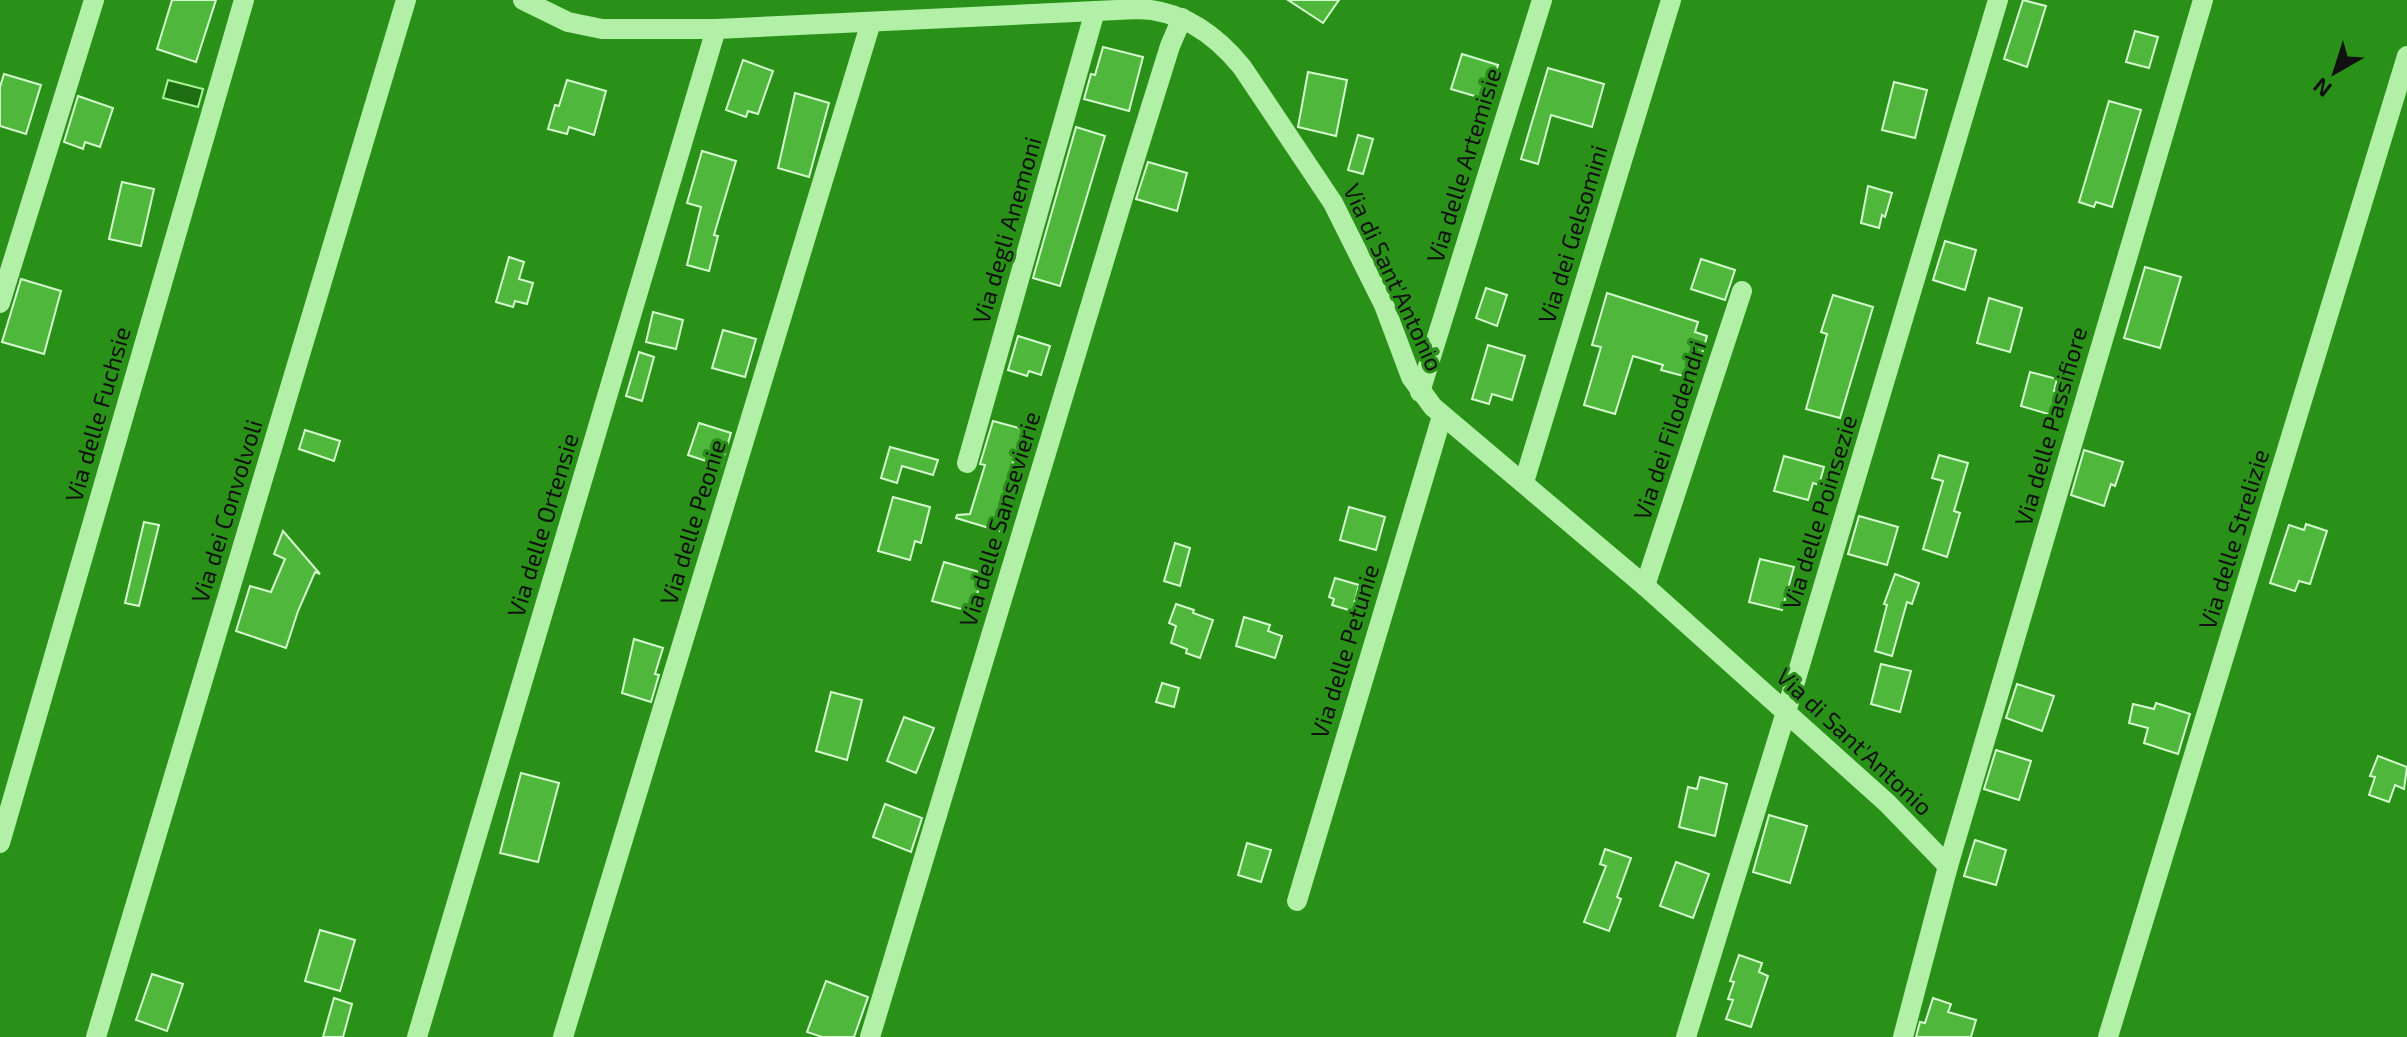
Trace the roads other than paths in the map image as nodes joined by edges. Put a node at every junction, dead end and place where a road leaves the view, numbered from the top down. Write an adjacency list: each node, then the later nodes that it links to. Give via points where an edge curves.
1 (94, 0): 15 (street)
2 (244, 0): 22 (street, Via delle Fuchsie)
3 (406, 0): 25 (street, Via dei Convolvoli)
4 (523, 0): 12 (street, Via di Sant'Antonio, via 592,29)
5 (1542, 0): 16 (street, Via delle Artemisie)
6 (1671, 0): 19 (street, Via dei Gelsomini)
7 (1998, 0): 21 (street, Via delle Poinsezie)
8 (2203, 0): 23 (street, Via delle Passifiore)
9 (1095, 11): 10 (street, Via di Sant'Antonio, via 1151,9); 11 (street, Via di Sant'Antonio); 18 (street, Via degli Anemoni)
10 (1182, 18): 16 (street, Via di Sant'Antonio, via 1236,59 1324,188 1375,284); 28 (street, Via delle Sansevierie)
11 (871, 22): 12 (street, Via di Sant'Antonio); 27 (street, Via delle Peonie)
12 (716, 29): 26 (street, Via delle Ortensie)
13 (2407, 56): 31 (street, Via delle Strelizie)
14 (1742, 291): 20 (street, Via dei Filodendri)
15 (0, 303)
16 (1420, 392): 17 (street, Via di Sant'Antonio)
17 (1442, 416): 19 (street, Via di Sant'Antonio); 24 (street, Via delle Petunie)
18 (967, 463)
19 (1524, 482): 20 (street, Via di Sant'Antonio)
20 (1645, 586): 21 (street, Via di Sant'Antonio)
21 (1786, 712): 23 (street, Via di Sant'Antonio); 29 (street, Via delle Poinsezie)
22 (0, 843)
23 (1948, 866): 30 (street)
24 (1297, 901)
25 (96, 1037)
26 (417, 1037)
27 (563, 1037)
28 (870, 1037)
29 (1686, 1037)
30 (1903, 1037)
31 (2108, 1037)

